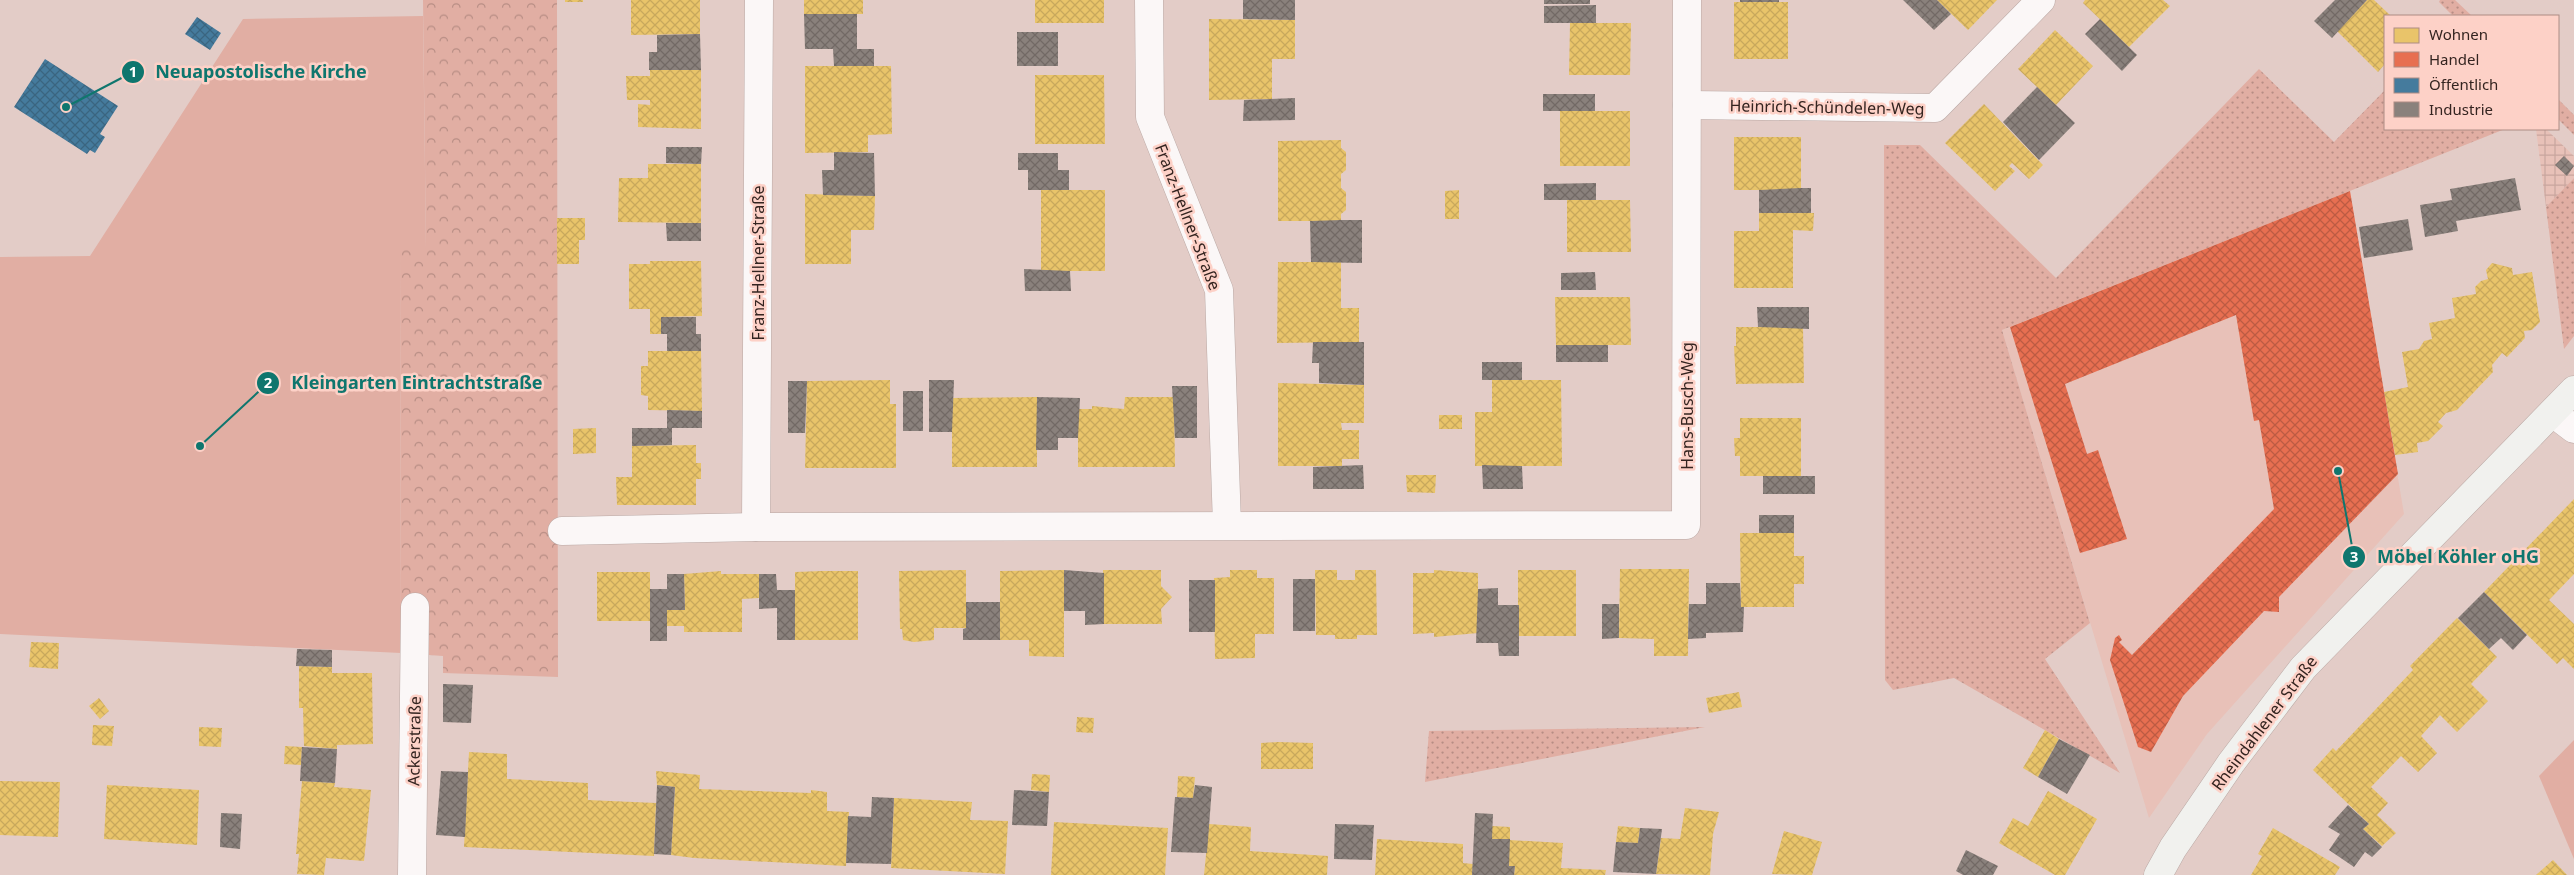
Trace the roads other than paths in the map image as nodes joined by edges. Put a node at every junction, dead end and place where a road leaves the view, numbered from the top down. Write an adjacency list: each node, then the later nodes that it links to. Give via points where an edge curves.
1 (759, 0): 10 (street, Franz-Hellner-Straße)
2 (1149, 0): 9 (street, Franz-Hellner-Straße, via 1150,117 1219,290)
3 (1687, 0): 5 (street, Hans-Busch-Weg)
4 (2041, 0): 5 (street, Heinrich-Schündelen-Weg, via 1935,108)
5 (1687, 105): 9 (street, Hans-Busch-Weg, via 1686,525)
6 (2574, 390): 7 (main road, Rheindahlener Straße)
7 (2553, 413): 8 (street); 14 (main road, Rheindahlener Straße, via 2303,668 2172,848)
8 (2574, 429)
9 (1227, 525): 10 (street)
10 (756, 527): 11 (street)
11 (562, 531)
12 (415, 607): 13 (street, Ackerstraße)
13 (412, 875)
14 (2158, 875)

